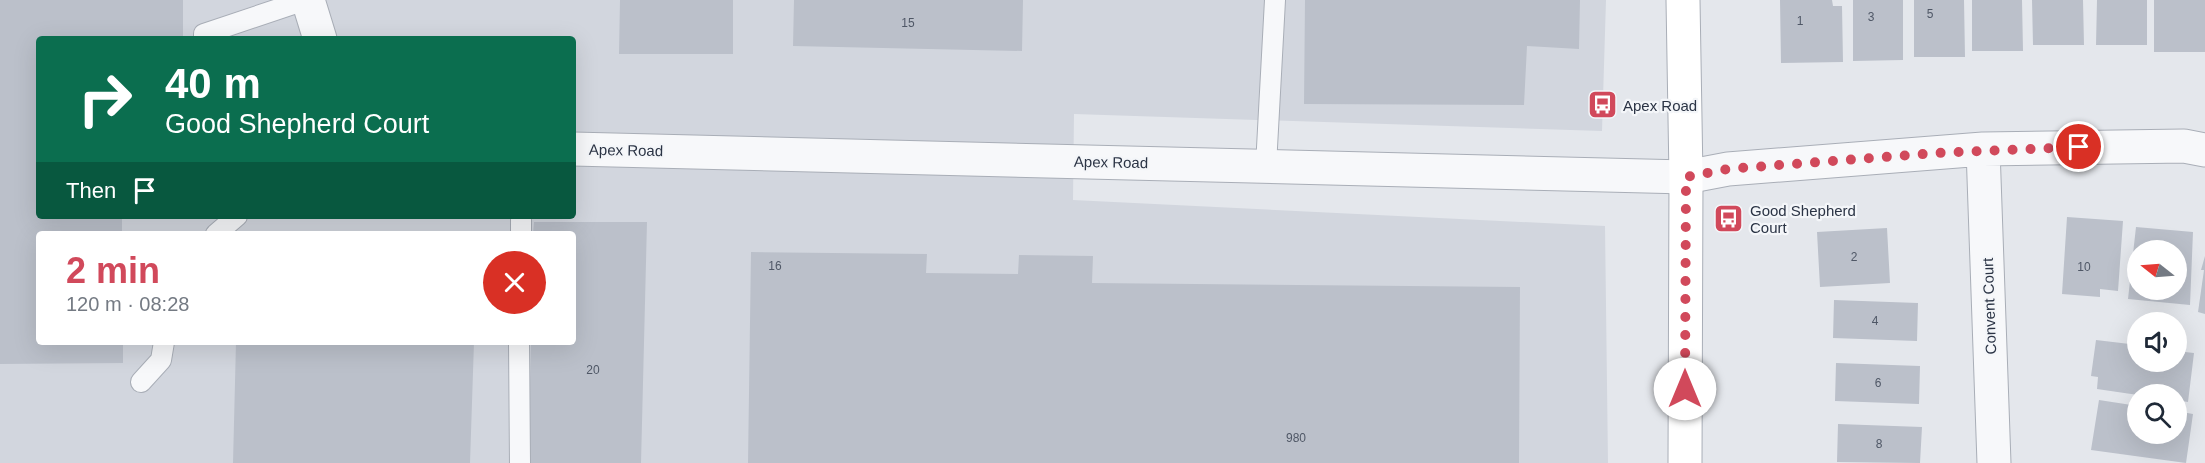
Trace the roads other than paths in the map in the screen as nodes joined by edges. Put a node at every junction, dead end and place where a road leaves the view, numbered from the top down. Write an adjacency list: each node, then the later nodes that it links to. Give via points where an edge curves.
1 (306, 0): 4 (lane); 5 (street)
2 (1275, 0): 9 (lane)
3 (1683, 0): 10 (main road)
4 (204, 36)
5 (319, 36)
6 (576, 149): 9 (street, Apex Road)
7 (1983, 149): 8 (street, via 2184,146); 10 (street, via 1728,169); 16 (street, Convent Court)
8 (2205, 150)
9 (1266, 166): 10 (street, Apex Road)
10 (1686, 177): 15 (main road)
11 (164, 345): 13 (lane, via 161,360)
12 (519, 345): 14 (lane)
13 (141, 382)
14 (520, 463)
15 (1685, 463)
16 (1994, 463)

